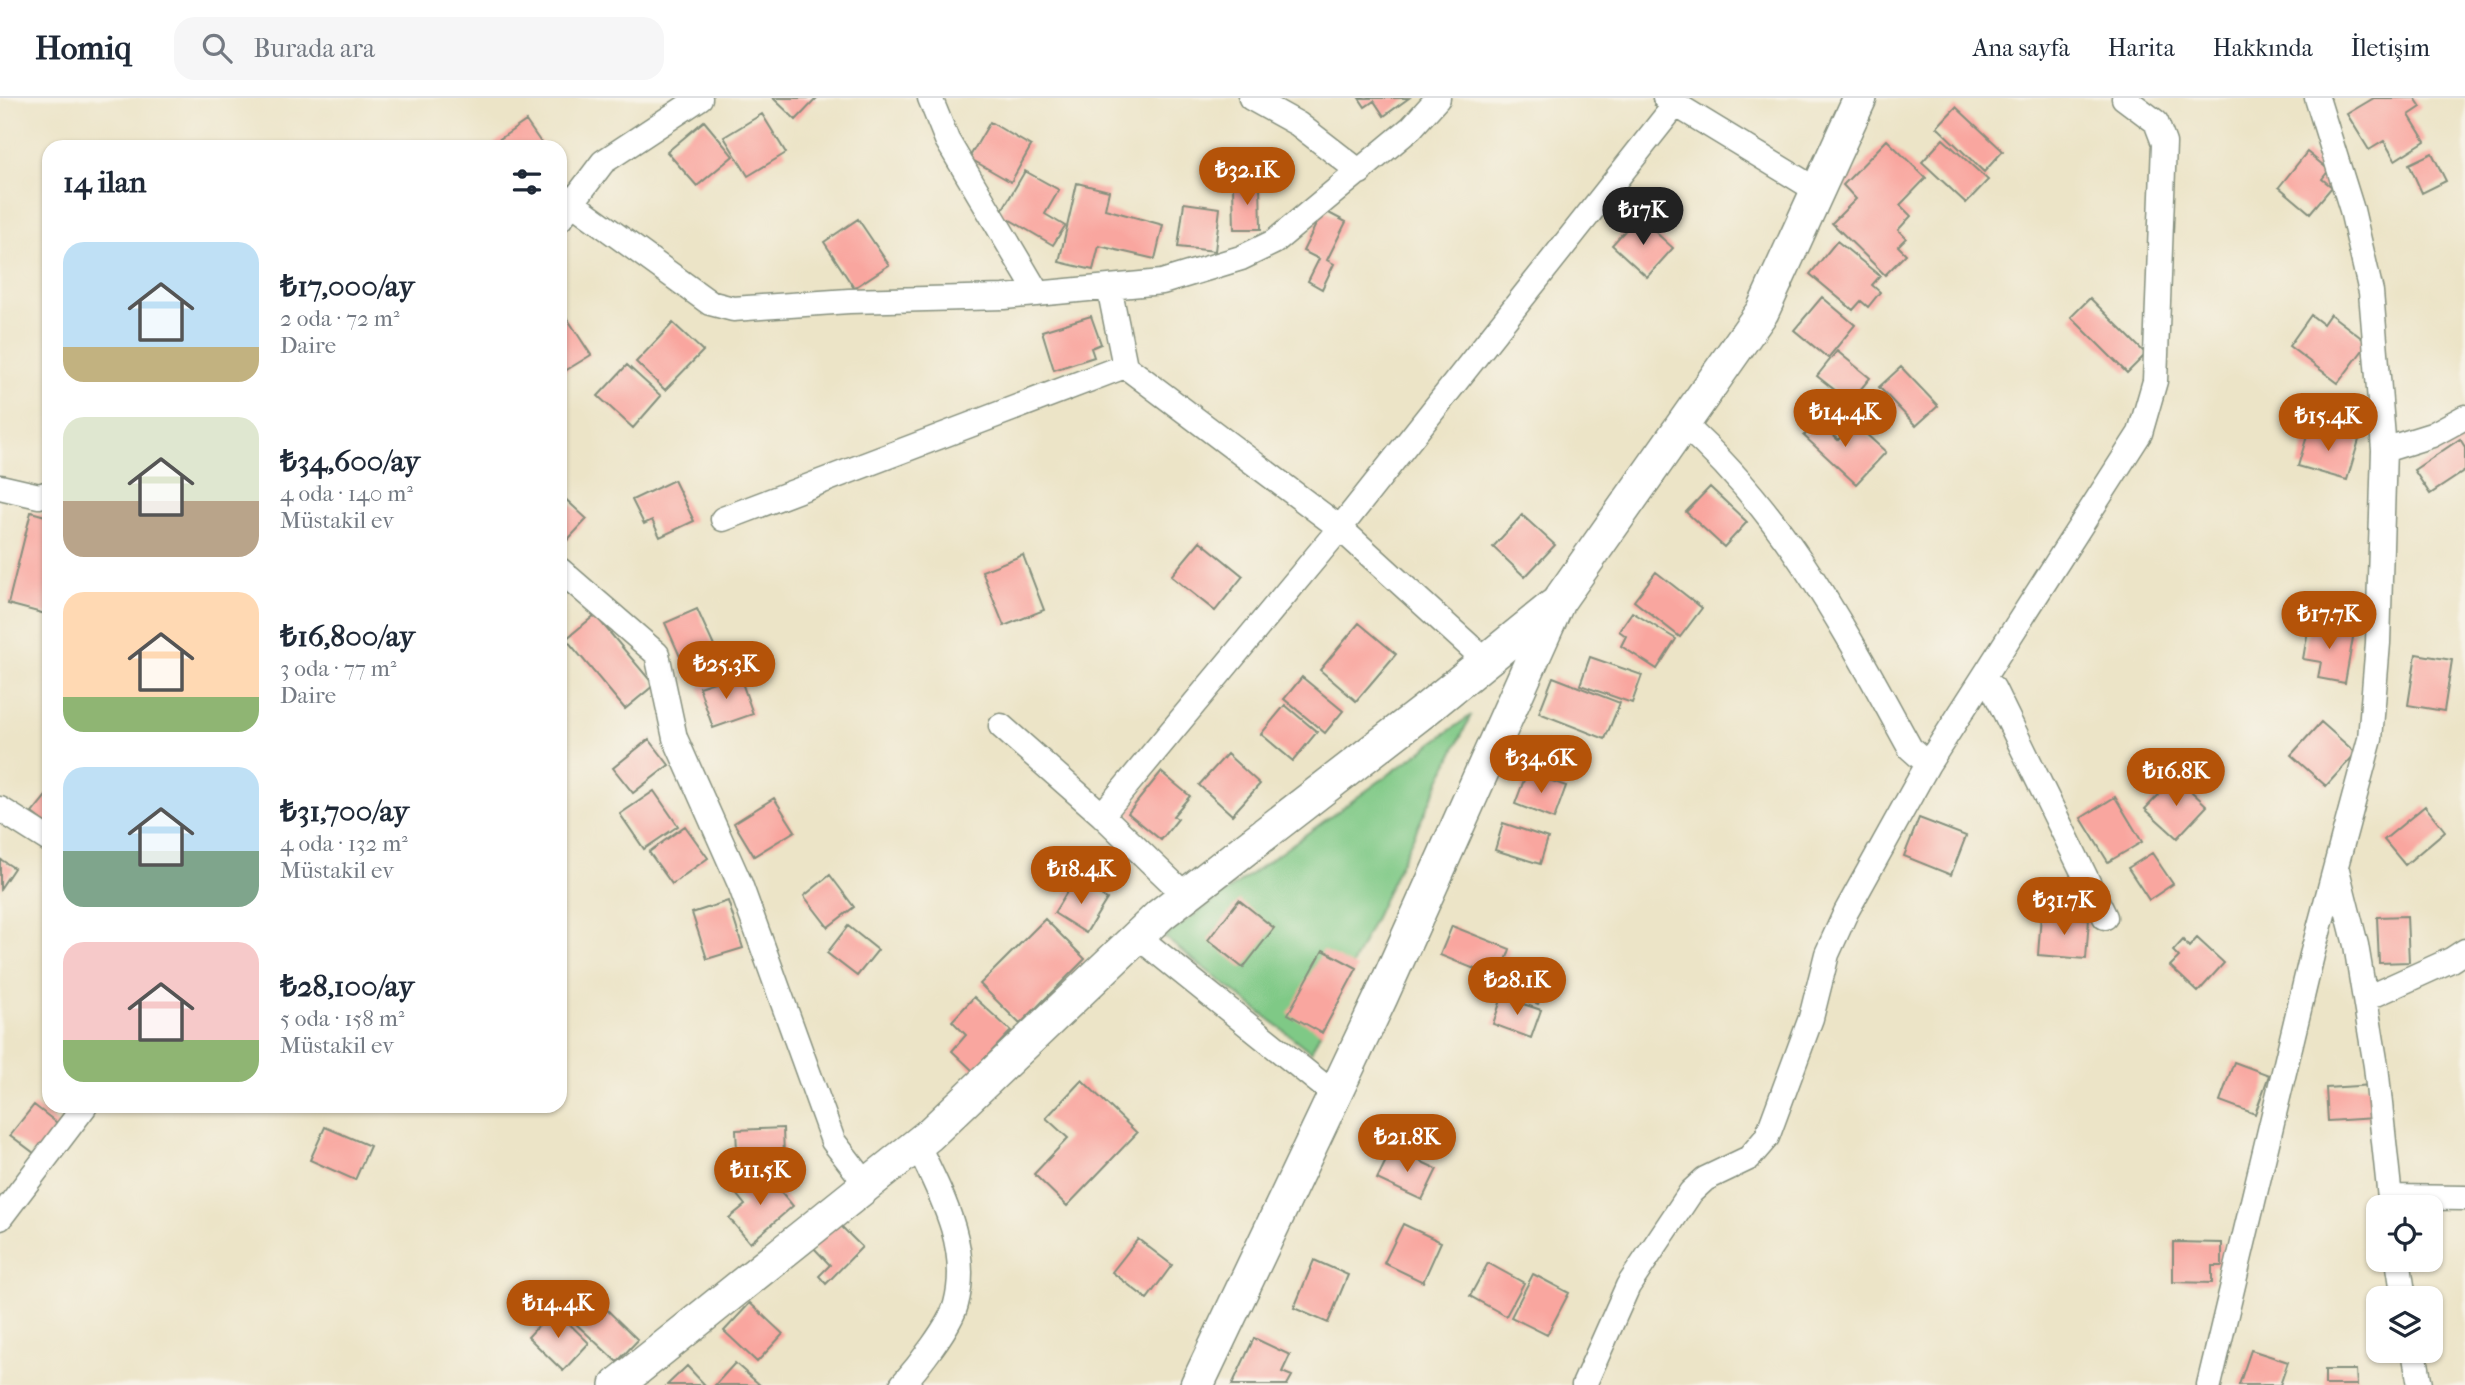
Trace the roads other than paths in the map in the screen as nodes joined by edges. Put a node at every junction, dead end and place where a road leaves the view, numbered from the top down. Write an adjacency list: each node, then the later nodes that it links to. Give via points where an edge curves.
1 (700, 98): 11 (street, via 603,162)
2 (930, 98): 14 (street, via 947,140)
3 (1251, 98): 9 (street, via 1298,124)
4 (1438, 98): 9 (street)
5 (1860, 98): 10 (street)
6 (2124, 98): 26 (street, via 2156,122 2164,143 2151,400 2133,447)
7 (2317, 98): 18 (street, via 2352,210 2371,292)
8 (1670, 102): 10 (street); 22 (street)
9 (1360, 172): 13 (street, via 1274,242 1241,258 1162,282)
10 (1818, 191): 17 (street, via 1762,312)
11 (567, 210)
12 (567, 212): 14 (street, via 710,303 733,309)
13 (1110, 287): 14 (street); 15 (street)
14 (1038, 293)
15 (1125, 366): 21 (street); 22 (street)
16 (2465, 417): 18 (street, via 2432,435)
17 (1683, 424): 24 (street); 28 (street, via 1741,481 1794,548 1910,748)
18 (2384, 450): 32 (street, via 2370,740)
19 (0, 487): 20 (street)
20 (42, 495)
21 (723, 519)
22 (1340, 528): 25 (street); 30 (street)
23 (567, 576): 41 (street, via 657,654 675,738 740,884 833,1141)
24 (1558, 602): 25 (street); 38 (street)
25 (1486, 662): 33 (street)
26 (1982, 680): 28 (street); 34 (street, via 1993,688)
27 (1001, 726): 30 (street)
28 (1928, 764): 50 (street, via 1836,932 1768,1136 1749,1158 1714,1174 1691,1192 1628,1286)
29 (0, 809): 31 (street)
30 (1102, 815): 33 (street)
31 (42, 836)
32 (2336, 867): 37 (street); 51 (street)
33 (1185, 895): 35 (street)
34 (2105, 917)
35 (1137, 936): 38 (street); 40 (street)
36 (2465, 951): 37 (street)
37 (2365, 999): 42 (street)
38 (1335, 1095): 49 (street)
39 (80, 1113): 45 (street)
40 (917, 1144): 41 (street); 48 (street, via 956,1233 962,1269 956,1307 922,1363)
41 (867, 1185): 47 (street)
42 (2390, 1195)
43 (2465, 1198): 44 (street)
44 (2443, 1199)
45 (0, 1218)
46 (2416, 1363): 52 (street)
47 (617, 1385)
48 (902, 1385)
49 (1197, 1385)
50 (1584, 1385)
51 (2209, 1385)
52 (2420, 1385)

